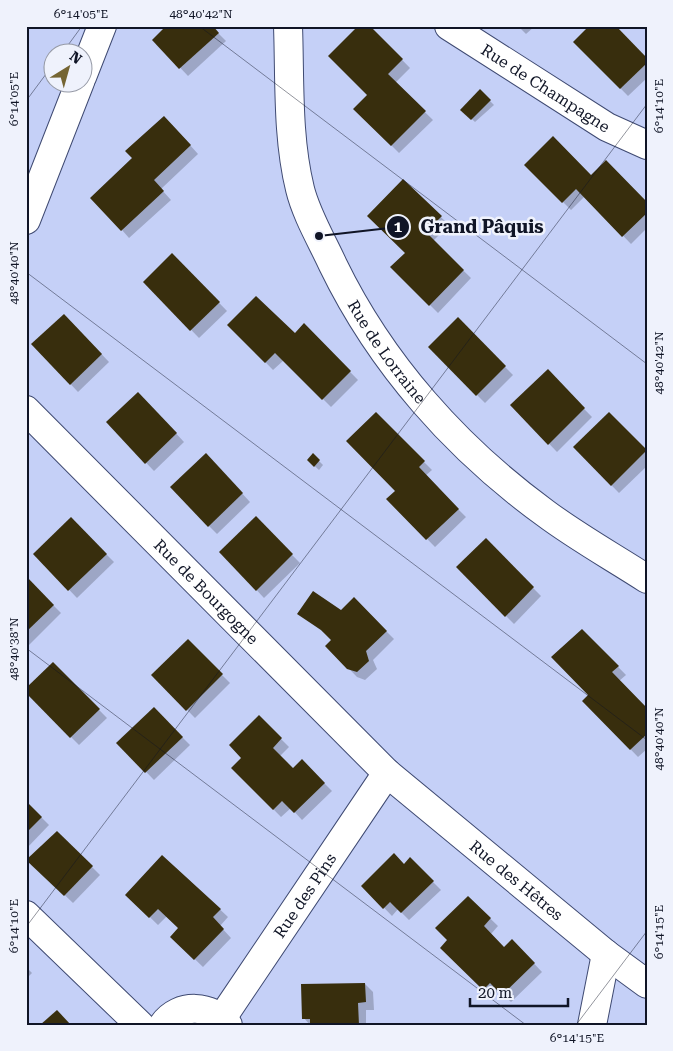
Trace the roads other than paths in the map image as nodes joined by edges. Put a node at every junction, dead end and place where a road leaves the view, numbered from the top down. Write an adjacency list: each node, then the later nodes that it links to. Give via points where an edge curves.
1 (102, 26): 4 (street)
2 (288, 26): 9 (street, Rue de Lorraine, via 292,134 300,190 350,300 380,348 432,412 485,465 545,513)
3 (449, 26): 6 (street, Rue de Champagne, via 607,127)
4 (92, 52)
5 (76, 92): 7 (street)
6 (647, 145)
7 (26, 220)
8 (26, 410): 10 (street, Rue de Bourgogne)
9 (647, 579)
10 (387, 773): 12 (street, Rue des Hêtres); 14 (street, Rue des Pins)
11 (26, 916): 15 (street)
12 (606, 954): 13 (street, Rue des Hêtres); 17 (street)
13 (647, 984)
14 (225, 1021): 16 (street, via 208,1010 190,1008 176,1013)
15 (140, 1025)
16 (163, 1025)
17 (592, 1025)

